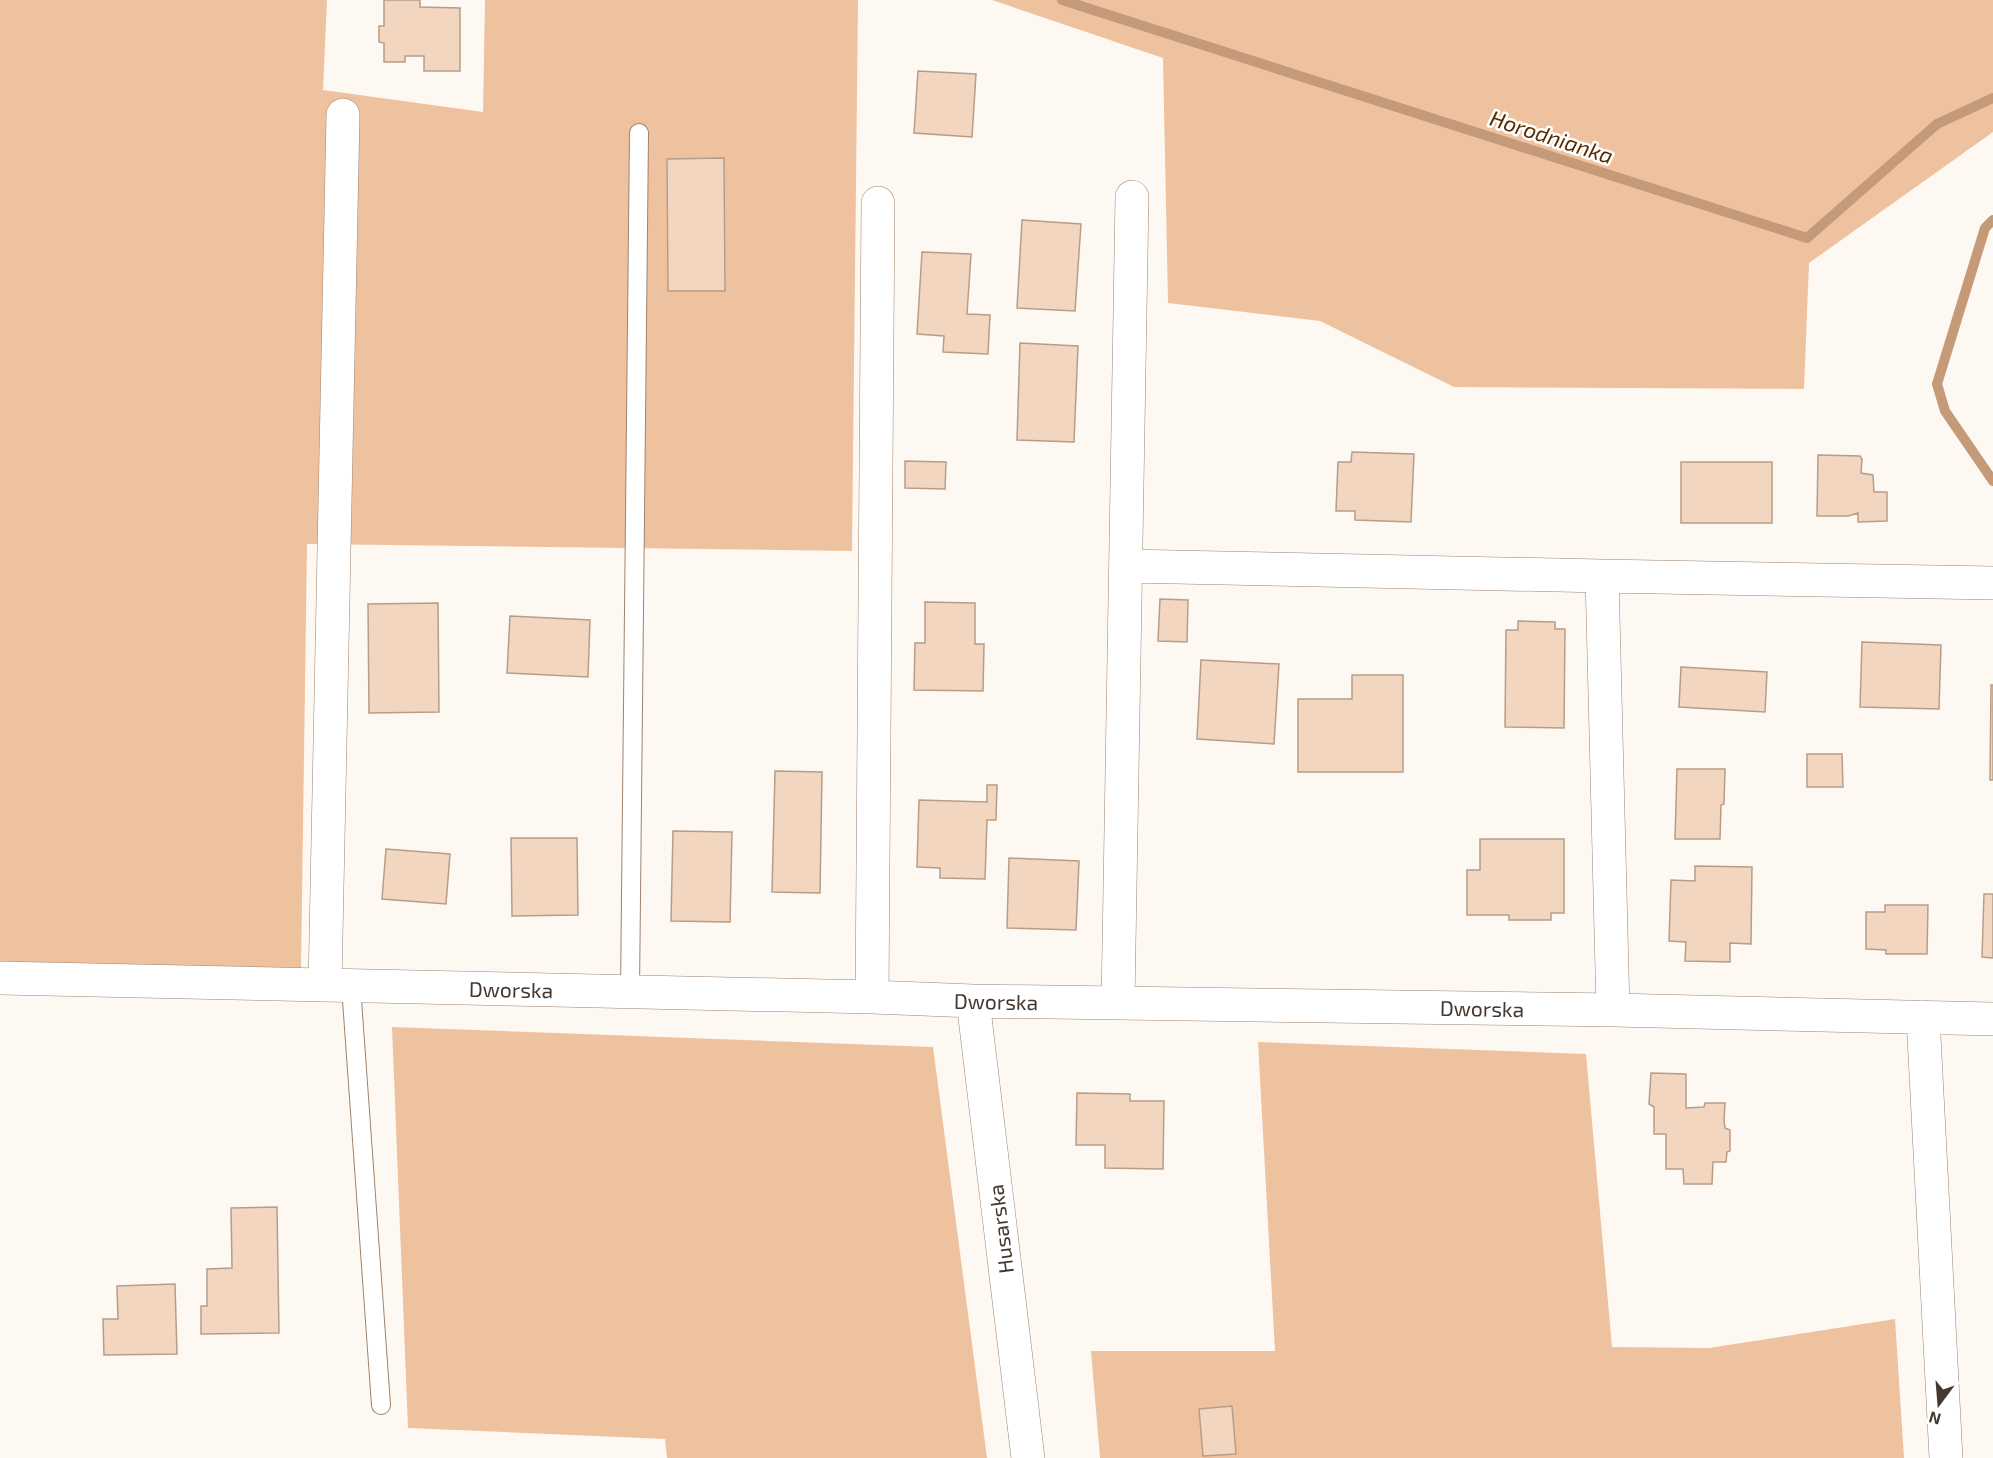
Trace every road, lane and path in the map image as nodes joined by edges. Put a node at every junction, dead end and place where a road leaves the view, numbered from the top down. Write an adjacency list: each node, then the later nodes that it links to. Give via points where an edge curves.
1 (343, 115): 9 (street)
2 (639, 133): 10 (lane)
3 (1132, 197): 5 (street)
4 (878, 203): 11 (street)
5 (1126, 566): 6 (street); 13 (street)
6 (1602, 576): 7 (street); 14 (street)
7 (1993, 583)
8 (0, 978): 9 (street, Dworska)
9 (338, 985): 10 (street, Dworska); 17 (lane)
10 (630, 992): 11 (street, Dworska)
11 (873, 997): 12 (street, Dworska)
12 (973, 1001): 13 (street, Dworska); 18 (street, Husarska)
13 (1119, 1003): 14 (street, Dworska)
14 (1613, 1010): 15 (street, Dworska)
15 (1923, 1017): 16 (street, Dworska); 19 (street)
16 (1993, 1019)
17 (381, 1405)
18 (1028, 1458)
19 (1946, 1458)

